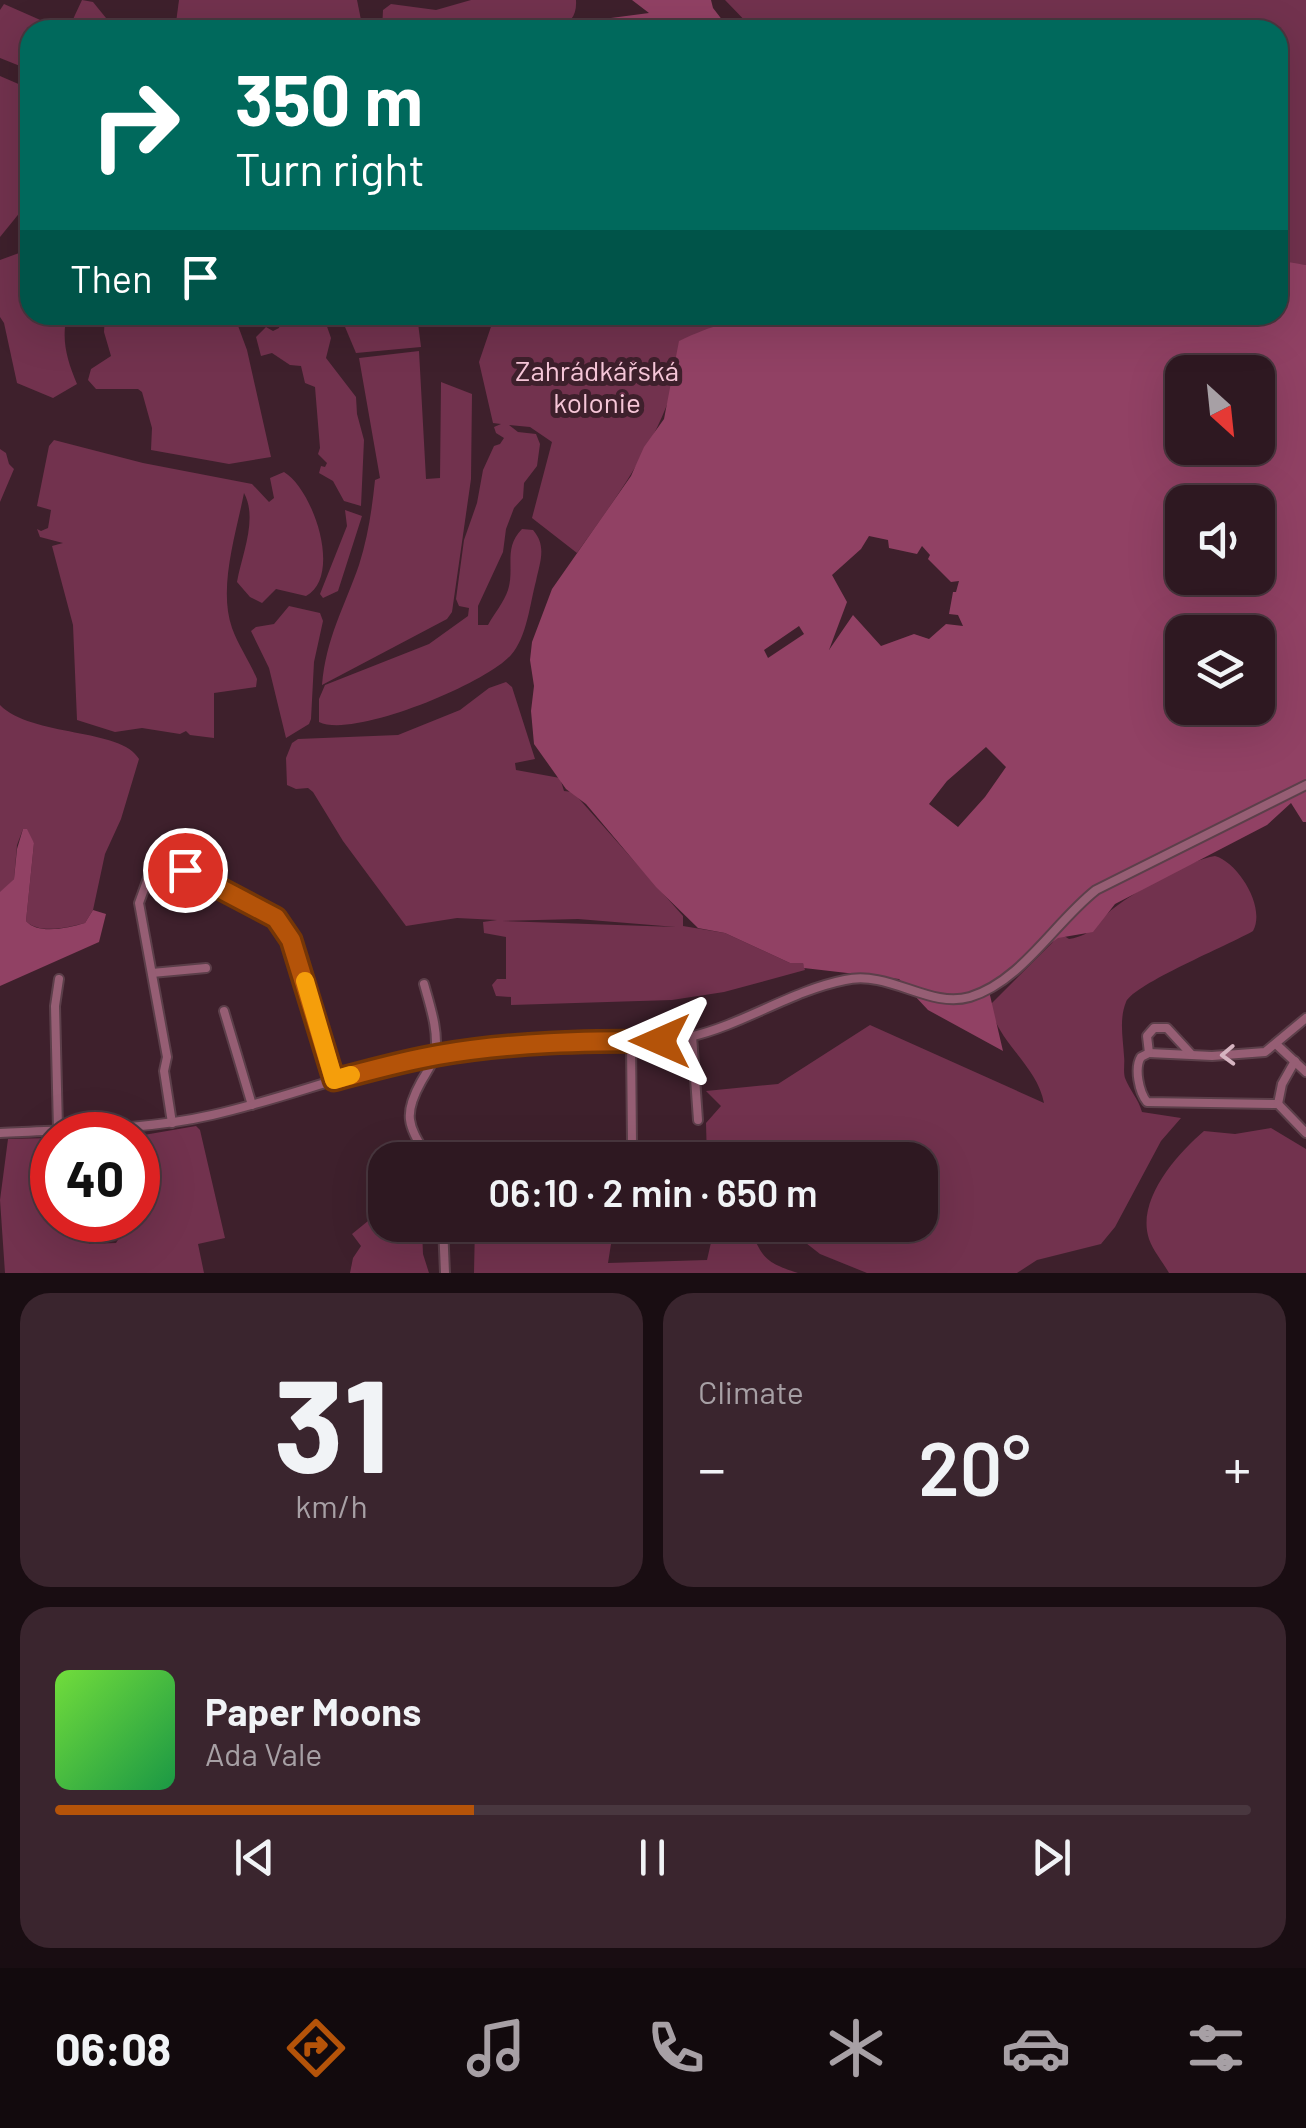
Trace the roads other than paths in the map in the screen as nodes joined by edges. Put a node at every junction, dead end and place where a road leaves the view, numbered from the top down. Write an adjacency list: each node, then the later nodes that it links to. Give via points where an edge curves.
1 (1306, 785): 8 (street, via 1096,890 1000,985 953,1000 872,976 856,978)
2 (206, 968): 3 (street)
3 (152, 973): 16 (street, via 139,903 152,870 185,870 276,918 291,940); 21 (street)
4 (59, 979): 19 (street)
5 (424, 984): 13 (street)
6 (224, 1011): 18 (street)
7 (1306, 1018): 10 (street)
8 (692, 1036): 9 (street); 20 (street)
9 (631, 1041): 13 (street); 27 (street)
10 (1278, 1045): 12 (street, one-way to 12, via 1264,1052); 14 (street)
11 (1149, 1053): 12 (street); 12 (street, via 1147,1036 1167,1028); 17 (street, via 1138,1060 1147,1102)
12 (1191, 1054)
13 (434, 1055): 16 (street); 26 (street, via 409,1109)
14 (1295, 1061): 15 (street); 17 (street)
15 (1306, 1072)
16 (334, 1080): 18 (street)
17 (1278, 1104): 24 (street)
18 (252, 1105): 21 (street)
19 (58, 1112)
20 (698, 1120)
21 (172, 1123): 22 (street)
22 (160, 1124)
23 (30, 1131): 25 (street)
24 (1306, 1132)
25 (0, 1133)
26 (419, 1142)
27 (632, 1142)
28 (444, 1242): 29 (street)
29 (445, 1273)

